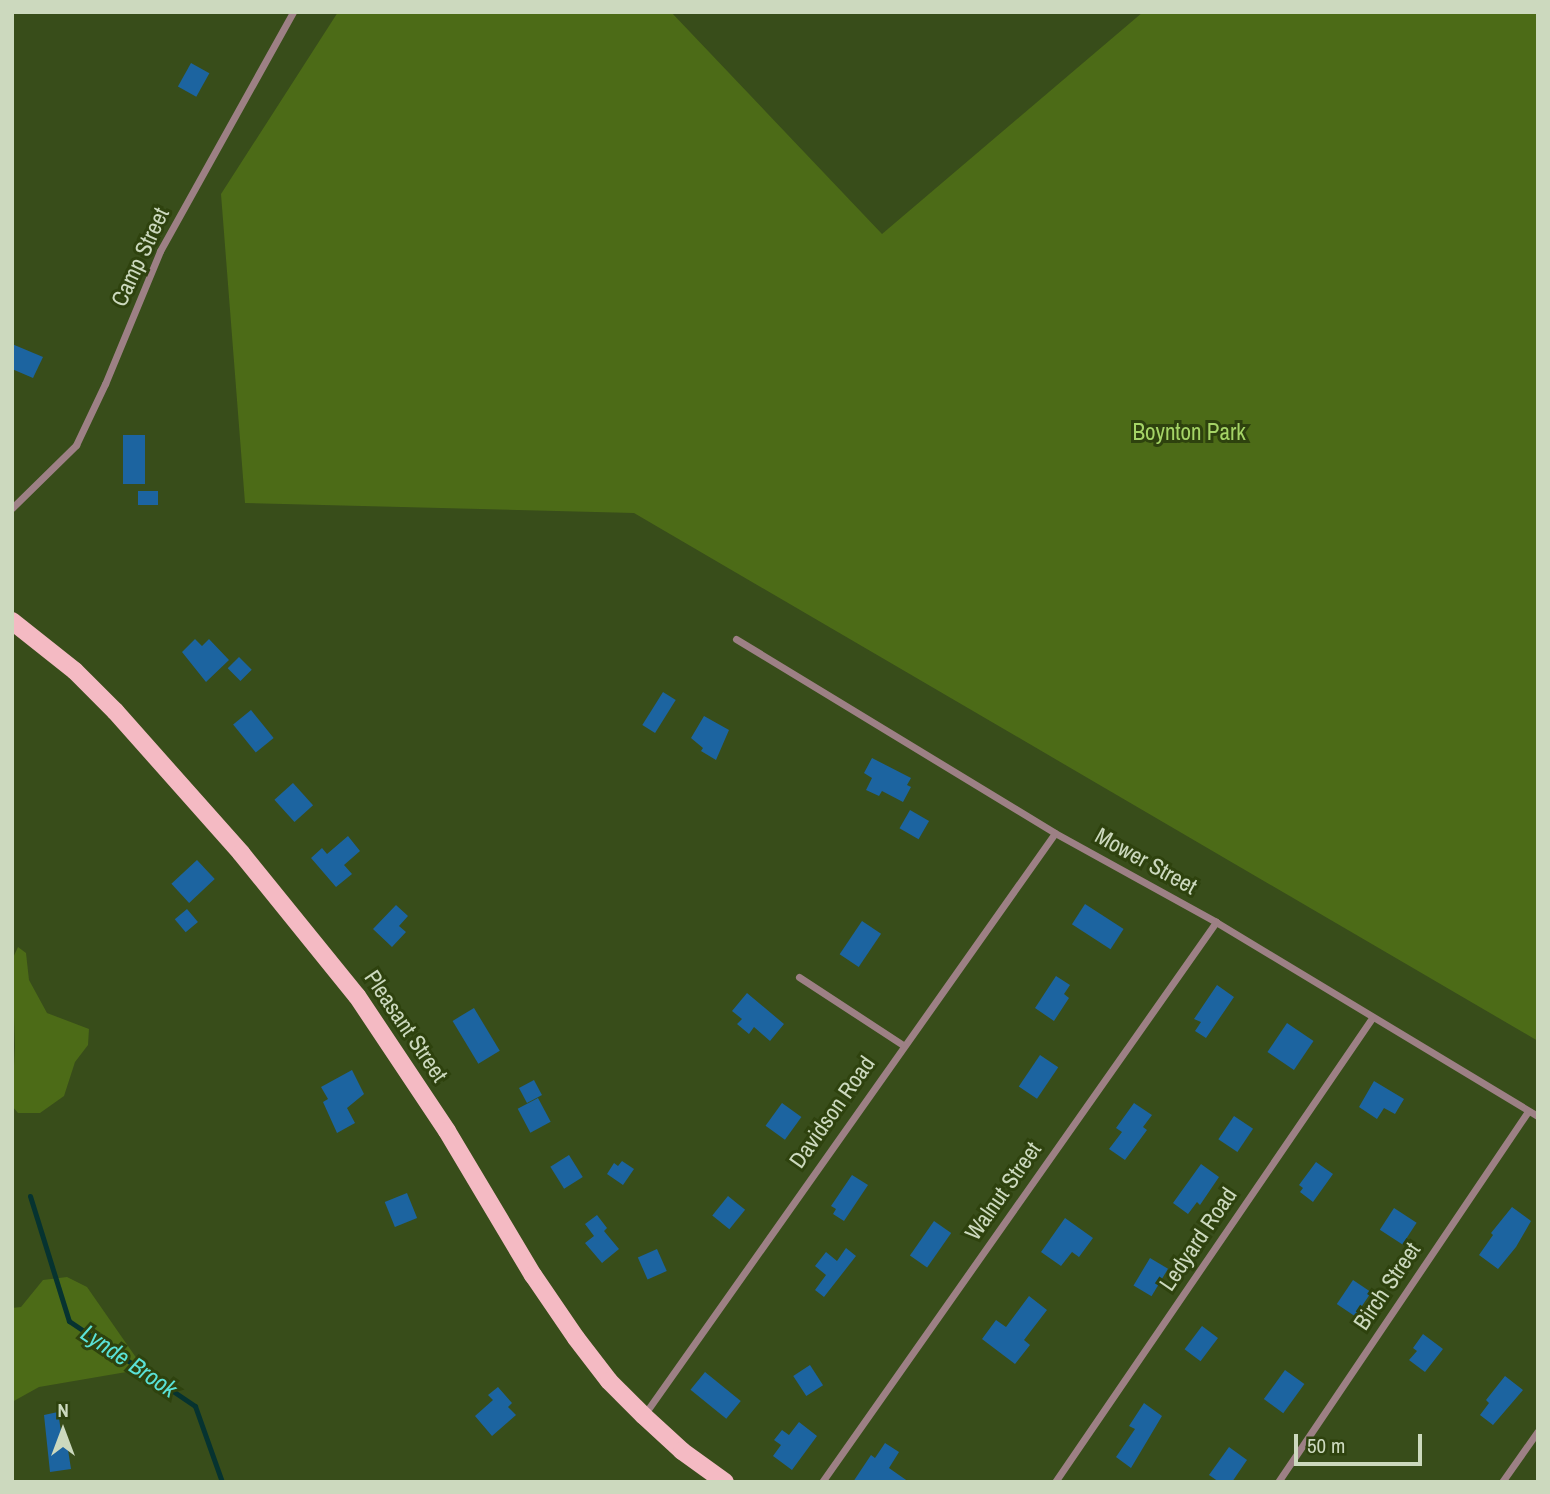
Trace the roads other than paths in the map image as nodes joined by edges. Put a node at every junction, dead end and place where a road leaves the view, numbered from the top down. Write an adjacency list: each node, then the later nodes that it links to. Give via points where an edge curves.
1 (293, 12): 2 (street, Camp Street, via 160,251 76,444)
2 (12, 508)
3 (12, 621): 12 (main road, Pleasant Street, via 75,671 123,720 324,954 399,1056 576,1338)
4 (736, 639): 5 (street, Mower Street)
5 (1055, 833): 6 (street, Mower Street); 9 (street, Davidson Road)
6 (1216, 922): 8 (street, Mower Street); 15 (street, Walnut Street)
7 (799, 977): 9 (street)
8 (1372, 1018): 10 (street, Mower Street); 16 (street, Ledyard Road)
9 (903, 1045): 12 (street, Davidson Road)
10 (1528, 1111): 11 (street, Mower Street); 17 (street, Birch Street)
11 (1538, 1116)
12 (644, 1416): 14 (main road, Pleasant Street)
13 (1538, 1431): 18 (street)
14 (725, 1482)
15 (821, 1482)
16 (1055, 1482)
17 (1278, 1482)
18 (1502, 1482)

